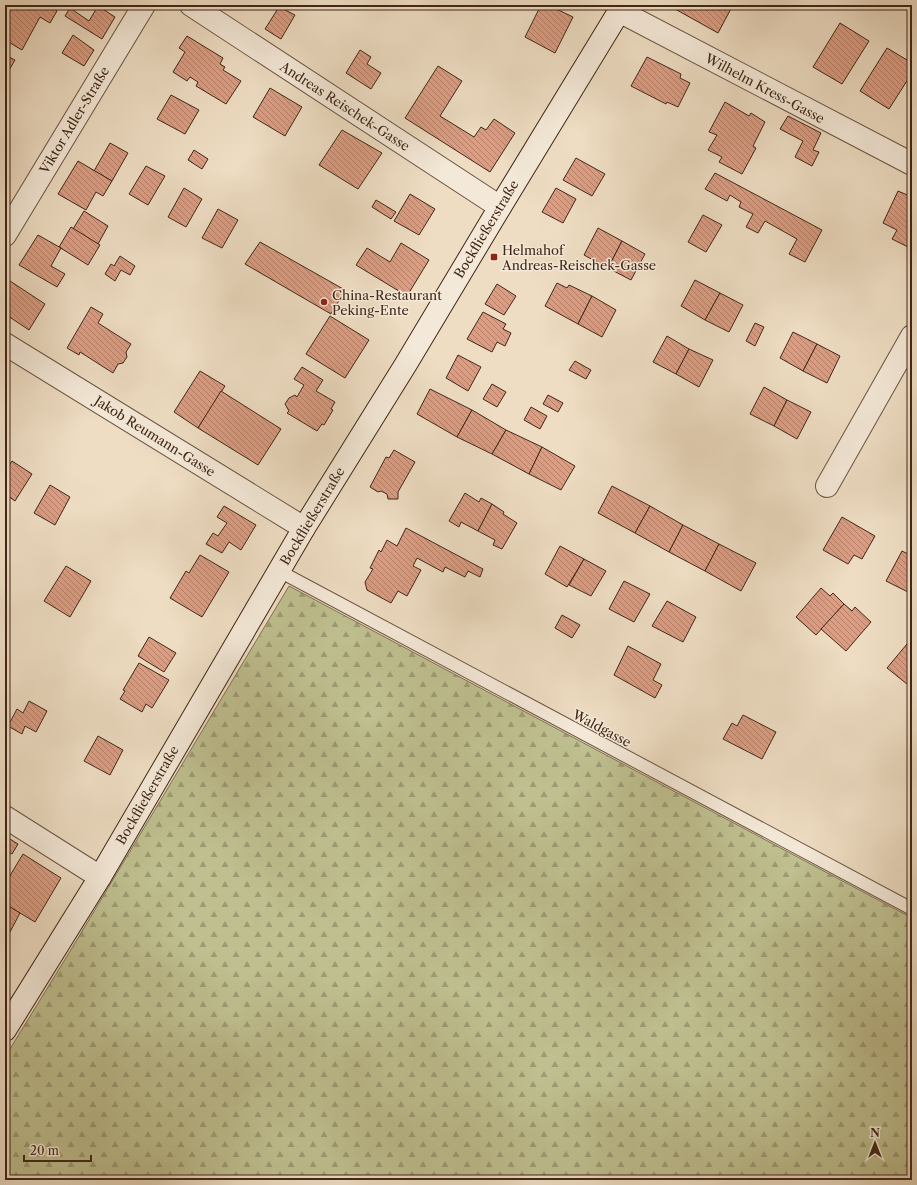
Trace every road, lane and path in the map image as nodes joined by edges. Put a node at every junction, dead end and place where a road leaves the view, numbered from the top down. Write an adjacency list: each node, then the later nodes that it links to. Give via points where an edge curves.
1 (144, 5): 6 (street, Viktor Adler-Straße)
2 (191, 5): 5 (street, Andreas Reischek-Gasse)
3 (621, 8): 4 (street, Wilhelm Kress-Gasse); 5 (street, Bockfließerstraße)
4 (912, 164)
5 (500, 206): 10 (street, Bockfließerstraße, via 402,371)
6 (5, 235)
7 (912, 336): 9 (street)
8 (5, 344): 10 (street, Jakob Reumann-Gasse)
9 (826, 486)
10 (304, 528): 11 (street, Bockfließerstraße)
11 (279, 571): 13 (street, Bockfließerstraße); 14 (lane, Waldgasse)
12 (5, 818): 13 (street)
13 (100, 877): 15 (street, Bockfließerstraße)
14 (912, 908)
15 (5, 1030)

